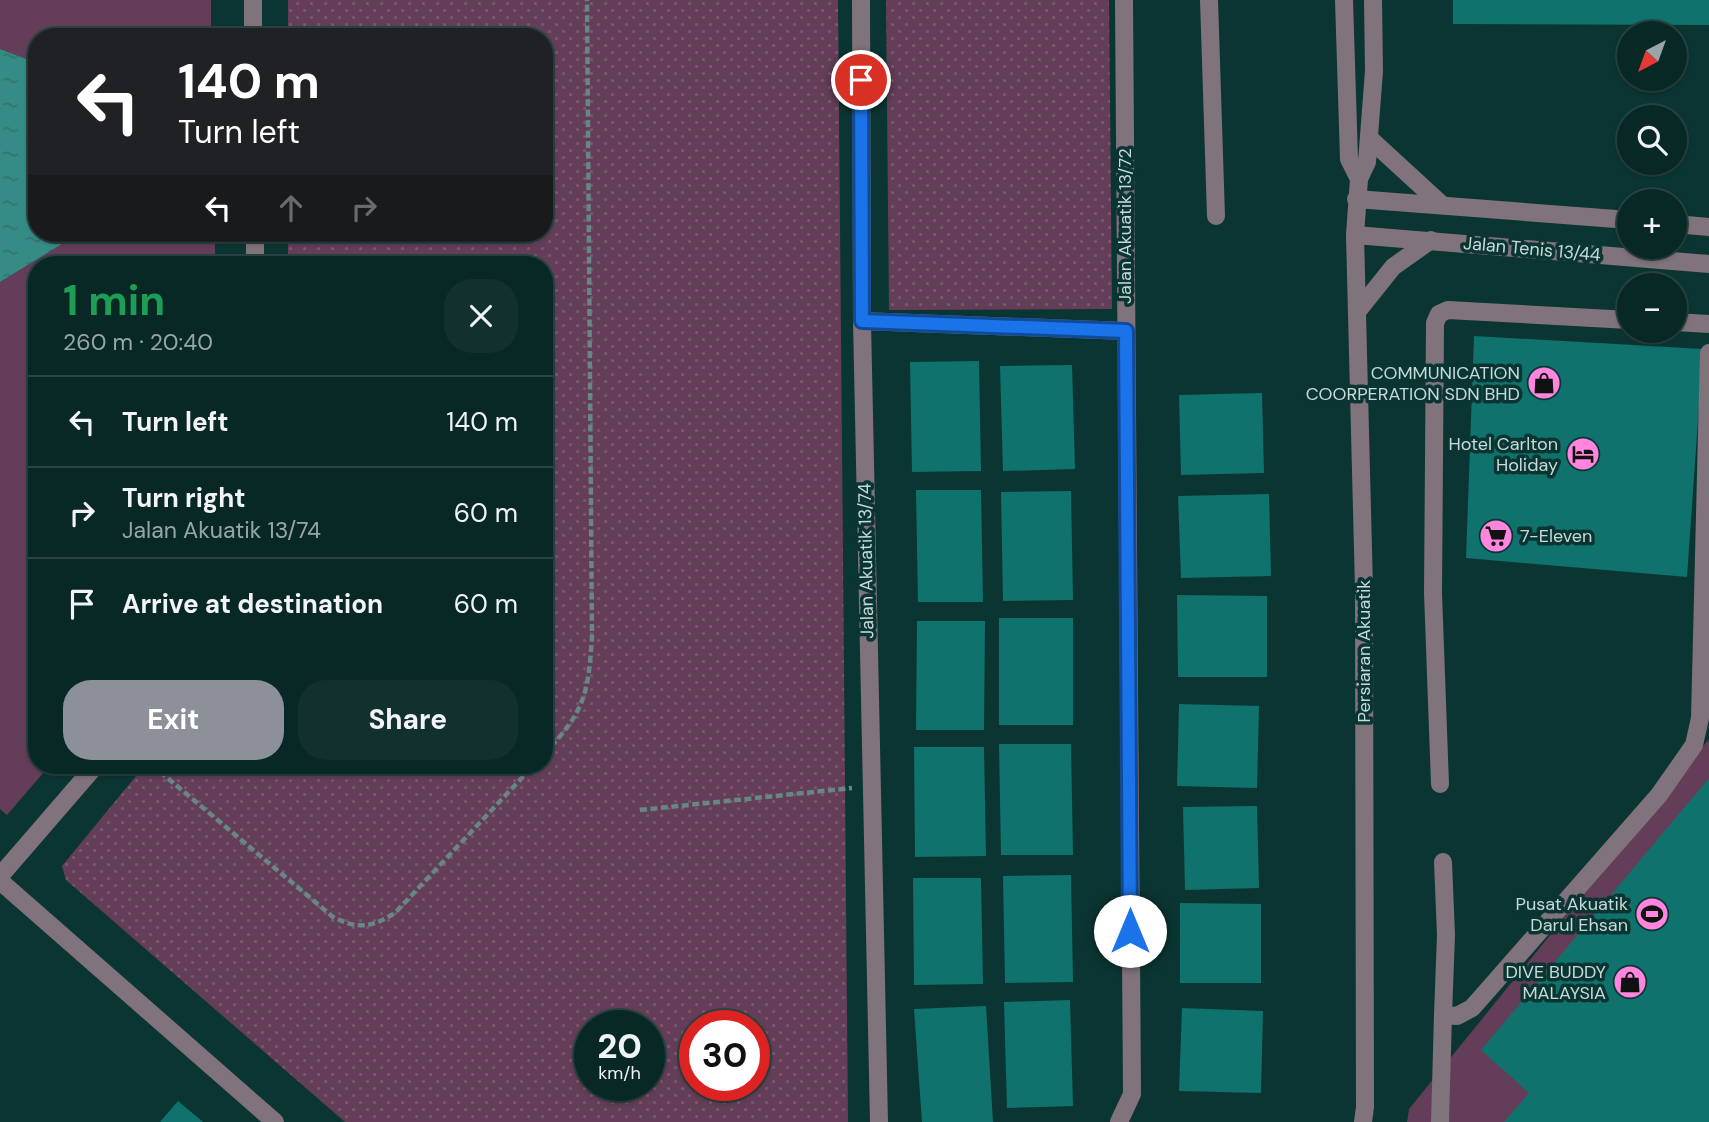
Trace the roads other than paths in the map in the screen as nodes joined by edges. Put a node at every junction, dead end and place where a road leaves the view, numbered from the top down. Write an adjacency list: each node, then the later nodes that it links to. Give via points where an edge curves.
1 (253, 0): 7 (street)
2 (861, 0): 21 (street, Jalan Akuatik 13/74)
3 (1124, 0): 24 (street, Jalan Akuatik 13/72)
4 (1209, 0): 12 (street)
5 (1344, 0): 9 (street, Persiaran Akuatik, via 1349,159)
6 (1373, 0): 8 (street, Persiaran Akuatik)
7 (253, 28)
8 (1369, 138): 9 (street, Persiaran Akuatik, via 1367,162); 11 (street)
9 (1359, 179): 10 (street, Persiaran Akuatik)
10 (1356, 199): 11 (street, Jalan Tenis 13/44); 16 (street, Persiaran Akuatik)
11 (1442, 205): 13 (street, Jalan Tenis 13/44)
12 (1216, 216)
13 (1617, 219)
14 (1687, 225): 15 (street)
15 (1709, 227)
16 (1355, 235): 17 (street, Jalan Tenis 13/44); 19 (street, Persiaran Akuatik)
17 (1432, 240): 18 (street, Jalan Tenis 13/44); 19 (street, via 1393,267)
18 (1709, 264)
19 (1357, 312): 36 (street, Persiaran Akuatik, via 1364,603)
20 (1617, 319): 28 (street, via 1448,310 1439,314 1435,323 1433,593)
21 (862, 321): 24 (street); 34 (street, Jalan Akuatik 13/74)
22 (1687, 323): 23 (street)
23 (1709, 324)
24 (1126, 331): 35 (street, Jalan Akuatik 13/72, via 1132,1094)
25 (1709, 353): 26 (street)
26 (1705, 718): 32 (street, via 1694,745 1659,796 1472,1008 1457,1016)
27 (88, 774): 30 (street)
28 (1440, 784)
29 (1443, 862): 32 (street)
30 (0, 876)
31 (0, 881): 33 (street)
32 (1443, 1015): 37 (street)
33 (275, 1122)
34 (879, 1122)
35 (1119, 1122)
36 (1363, 1122)
37 (1440, 1122)

